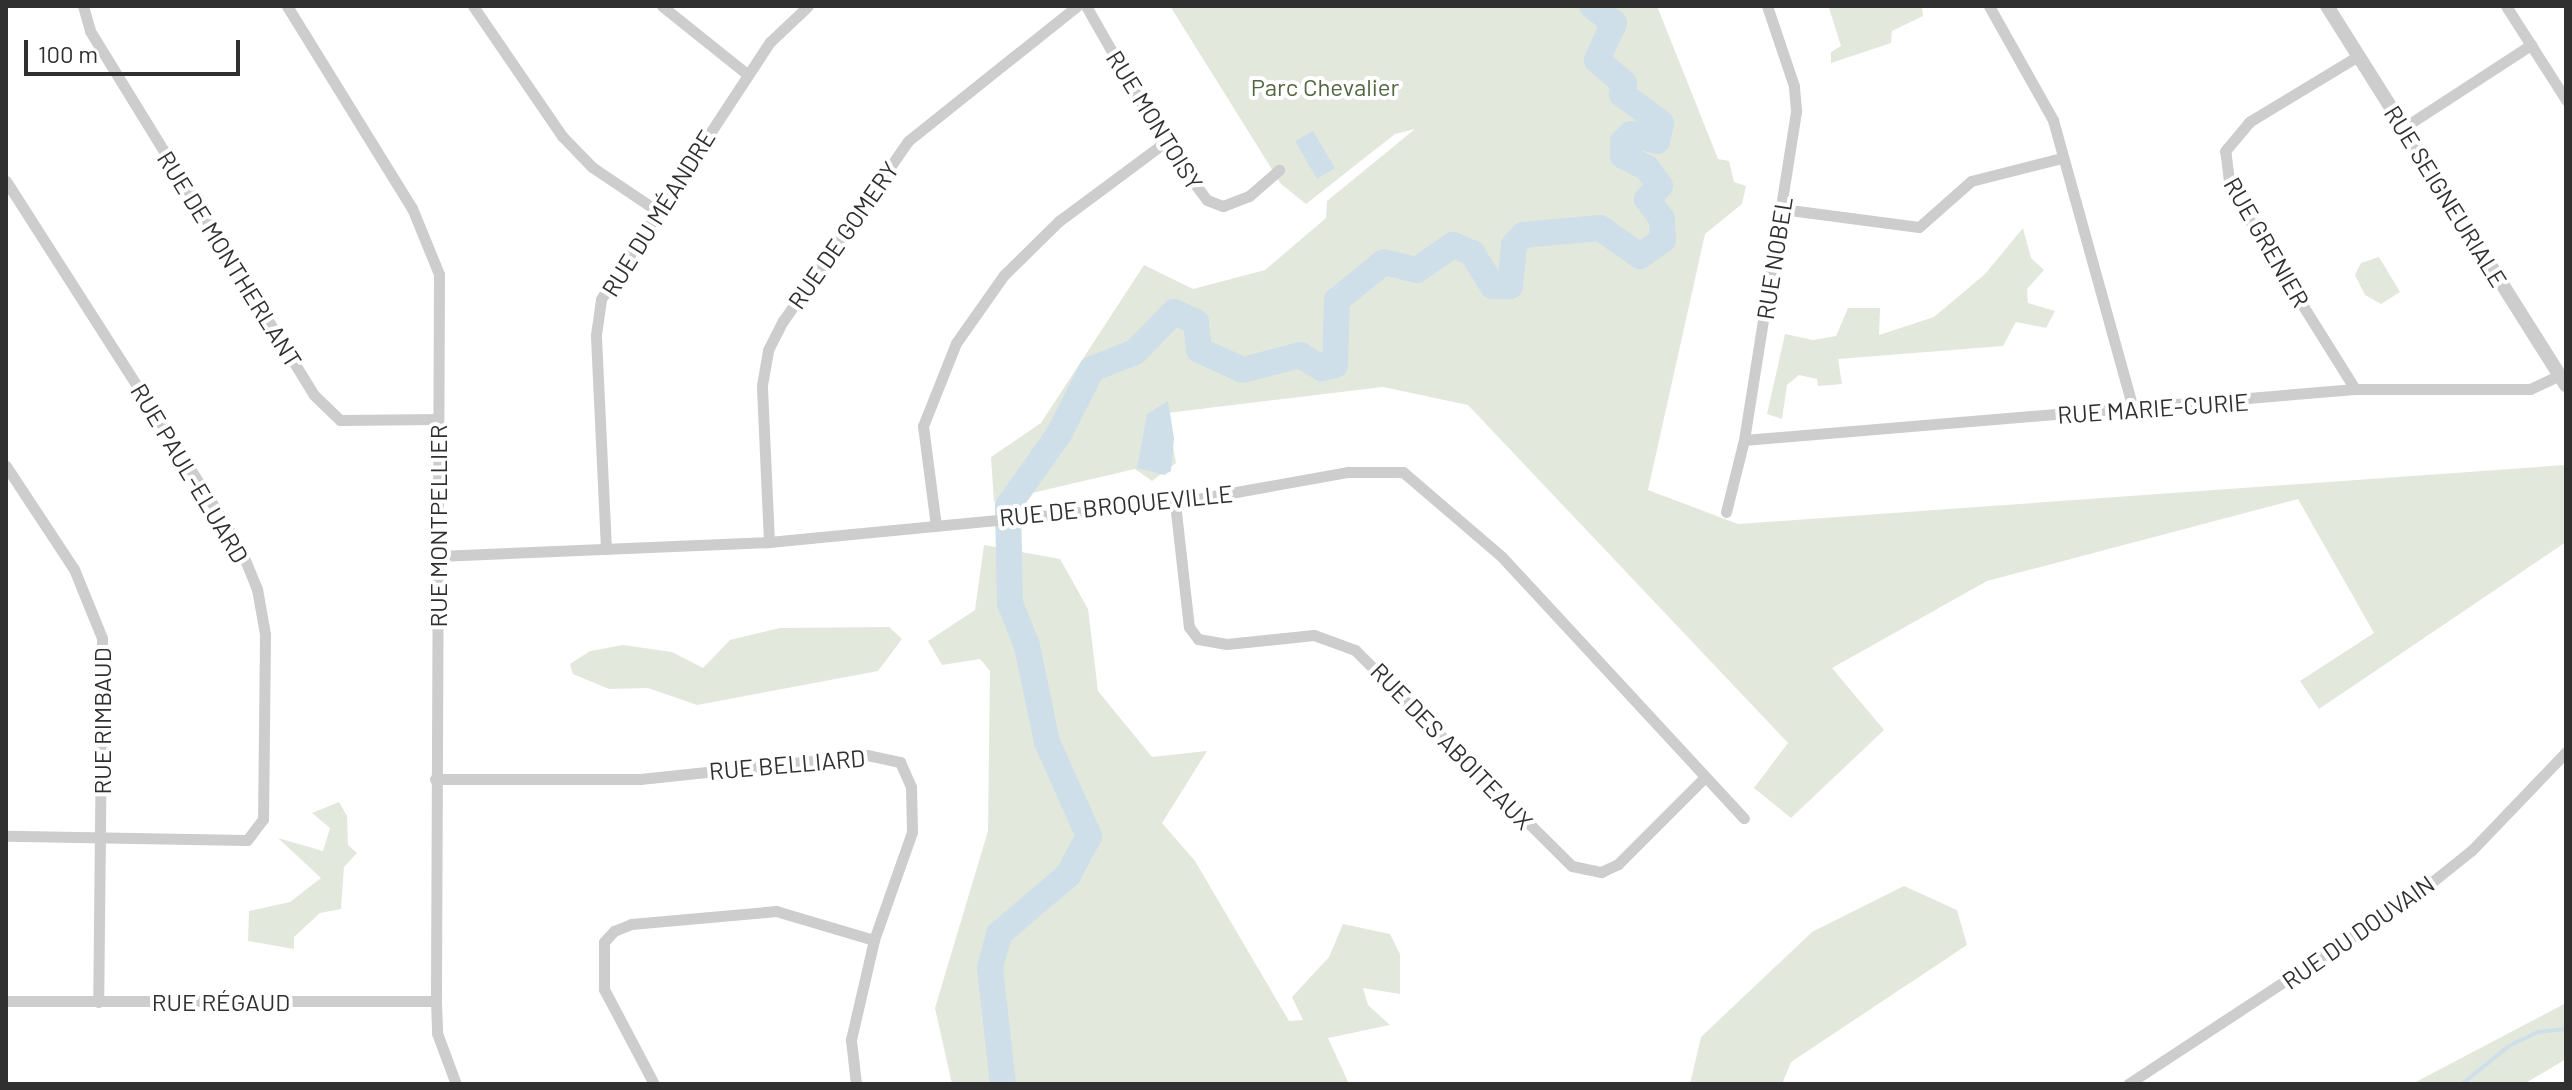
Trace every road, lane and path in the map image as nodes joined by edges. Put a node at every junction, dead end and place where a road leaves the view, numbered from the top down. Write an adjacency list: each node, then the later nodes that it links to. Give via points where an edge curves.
1 (83, 6): 26 (street, RUE DE MONTHERLANT, via 90,31 314,395 340,420)
2 (287, 6): 26 (street, RUE MONTPELLIER, via 430,241 439,274)
3 (473, 6): 22 (street, via 562,136 592,167)
4 (662, 6): 14 (street)
5 (808, 6): 14 (street, RUE DU MÉANDRE)
6 (1077, 6): 32 (street, RUE DE GOMERY, via 908,141 783,321 768,350 762,385)
7 (1086, 6): 17 (street, RUE MONTOISY)
8 (1767, 6): 21 (street, RUE NOBEL, via 1794,86)
9 (1989, 6): 18 (street, via 2041,90)
10 (2327, 6): 13 (street, RUE SEIGNEURIALE)
11 (2506, 6): 12 (street)
12 (2531, 45): 15 (street); 16 (street)
13 (2358, 56): 16 (street, RUE SEIGNEURIALE); 24 (street, RUE GRENIER, via 2249,122 2225,151 2230,189)
14 (748, 75): 22 (street, RUE DU MÉANDRE)
15 (2566, 100)
16 (2403, 128): 23 (street, RUE SEIGNEURIALE)
17 (1164, 143): 19 (street, RUE MONTOISY, via 1207,200 1223,206 1249,196); 31 (street, via 1059,221 1004,275 956,343 923,426)
18 (2062, 158): 21 (street, via 1971,181 1919,227); 25 (street)
19 (1279, 170)
20 (6, 181): 40 (street, RUE PAUL-ELUARD, via 239,545 257,589 265,634 263,819 257,831 225,844)
21 (1782, 209): 27 (street, RUE NOBEL)
22 (656, 210): 33 (street, RUE DU MÉANDRE, via 601,299 596,335)
23 (2563, 380): 24 (street, RUE MARIE-CURIE, via 2530,389)
24 (2355, 389): 25 (street, RUE MARIE-CURIE)
25 (2133, 409): 27 (street, RUE MARIE-CURIE)
26 (438, 419): 34 (street, RUE MONTPELLIER)
27 (1744, 440): 30 (street, RUE NOBEL)
28 (6, 466): 40 (street, RUE RIMBAUD, via 74,569 102,638)
29 (1175, 503): 31 (street, RUE DE BROQUEVILLE); 36 (street, RUE DE BROQUEVILLE, via 1348,472 1403,472 1502,557); 36 (street, RUE DES ABOITEAUX, via 1189,627 1198,639 1227,644 1314,635 1355,650 1572,866 1601,872 1618,864)
30 (1726, 512)
31 (936, 526): 32 (street, RUE DE BROQUEVILLE)
32 (769, 542): 33 (street, RUE DE BROQUEVILLE)
33 (606, 549): 34 (street, RUE DE BROQUEVILLE)
34 (438, 556): 37 (street, RUE MONTPELLIER)
35 (2566, 752): 48 (street, RUE DU DOUVAIN, via 2472,850 2417,894)
36 (1705, 777): 38 (street, RUE DE BROQUEVILLE)
37 (435, 779): 41 (street, RUE BELLIARD, via 640,779 888,756 906,771 914,810); 43 (street, RUE MONTPELLIER)
38 (1744, 818)
39 (6, 836): 40 (street)
40 (101, 842): 44 (street, RUE RIMBAUD)
41 (874, 940): 46 (street, via 776,911 631,924 614,931 604,942 604,989); 47 (street, RUE BELLIARD, via 851,1040)
42 (6, 1001): 44 (street, RUE RÉGAUD)
43 (436, 1001): 44 (street, RUE RÉGAUD); 45 (street, RUE MONTPELLIER, via 437,1033)
44 (98, 1002)
45 (456, 1084)
46 (654, 1084)
47 (856, 1084)
48 (2128, 1084)

